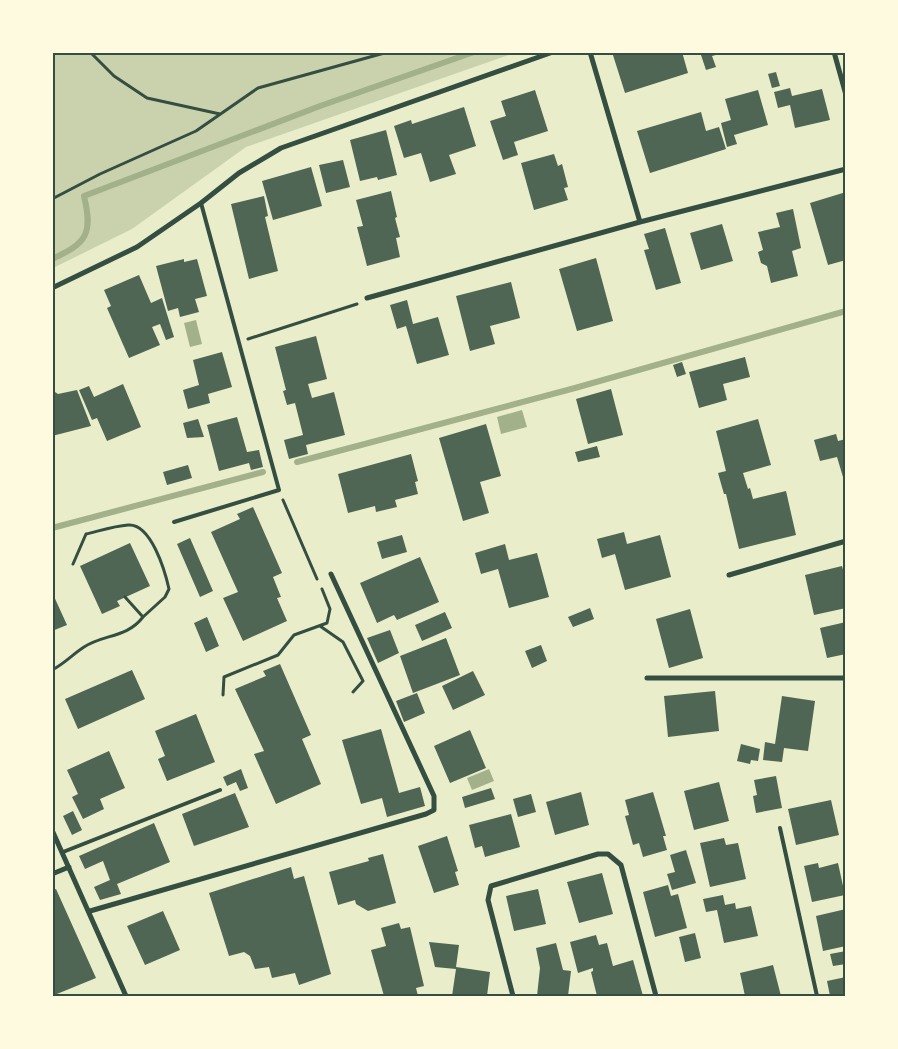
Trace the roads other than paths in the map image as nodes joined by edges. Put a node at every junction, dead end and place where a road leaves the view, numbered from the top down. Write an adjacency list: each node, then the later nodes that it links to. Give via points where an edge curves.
1 (552, 52): 6 (street, via 281,148 239,173)
2 (590, 52): 7 (street)
3 (834, 52): 4 (street)
4 (846, 96)
5 (846, 169): 7 (street)
6 (200, 203): 8 (street, via 137,248); 10 (lane, via 279,490)
7 (640, 222): 9 (street)
8 (52, 288)
9 (366, 298)
10 (174, 522)
11 (846, 541): 13 (street)
12 (331, 574): 22 (street, via 434,796 434,810)
13 (729, 575)
14 (647, 678): 15 (street)
15 (846, 678)
16 (220, 790): 19 (lane)
17 (780, 828): 26 (lane)
18 (52, 830): 19 (street)
19 (63, 852): 20 (street)
20 (69, 867): 21 (street); 22 (street)
21 (52, 874)
22 (90, 911): 23 (street)
23 (126, 996)
24 (513, 996): 25 (street, via 488,900 491,886 598,854 608,854 621,864)
25 (656, 996)
26 (818, 996)

